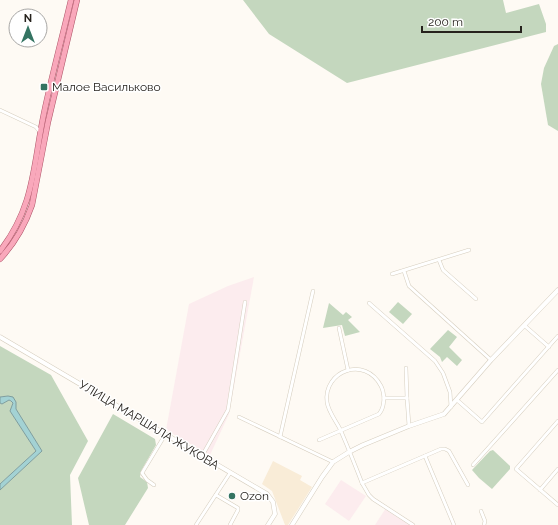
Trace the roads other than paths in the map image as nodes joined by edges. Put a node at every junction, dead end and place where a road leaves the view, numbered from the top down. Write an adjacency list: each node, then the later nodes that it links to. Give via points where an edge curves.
1 (72, 0): 3 (main road)
2 (77, 0): 9 (main road, via 48,122 32,204 16,238)
3 (47, 99): 5 (street, via 40,124); 6 (main road)
4 (0, 110): 5 (street)
5 (36, 127): 6 (street)
6 (40, 133): 8 (main road, via 27,204 18,224)
7 (469, 250): 10 (street)
8 (0, 251)
9 (0, 259)
10 (439, 260): 11 (street); 15 (street, via 443,270)
11 (404, 271): 12 (street); 23 (street, via 409,286)
12 (392, 274)
13 (558, 290): 18 (street)
14 (313, 291): 36 (street)
15 (476, 300)
16 (245, 302): 39 (street, via 228,410)
17 (370, 303): 30 (street, via 435,361 450,392)
18 (525, 326): 22 (street); 23 (street)
19 (339, 328): 25 (street)
20 (558, 336): 22 (street)
21 (0, 337): 35 (street, УЛИЦА МАРШАЛА ЖУКОВА)
22 (549, 347): 29 (street, via 482,422)
23 (491, 360): 29 (street)
24 (406, 368): 28 (street)
25 (348, 370): 27 (street, via 360,369 370,372 382,388); 34 (street, via 331,381 326,391 327,404)
26 (558, 370): 42 (street)
27 (384, 398): 28 (street); 34 (street, via 379,414)
28 (407, 398): 33 (street)
29 (457, 400): 30 (street)
30 (451, 407): 33 (street, via 444,414)
31 (239, 417): 36 (street)
32 (558, 421): 48 (street, via 516,468)
33 (409, 426): 38 (street)
34 (340, 430): 37 (street); 38 (street)
35 (165, 435): 39 (street, УЛИЦА МАРШАЛА ЖУКОВА); 46 (street, via 142,473)
36 (280, 437): 41 (street)
37 (319, 440)
38 (349, 452): 41 (street); 45 (street)
39 (202, 456): 44 (street, УЛИЦА МАРШАЛА ЖУКОВА)
40 (425, 456): 45 (street); 47 (street, via 441,449 449,451); 57 (street)
41 (333, 462): 55 (street)
42 (472, 465)
43 (558, 469): 48 (street)
44 (230, 473): 49 (street); 54 (street, УЛИЦА МАРШАЛА ЖУКОВА, via 267,494 273,502 275,514)
45 (362, 482): 56 (street, via 373,499)
46 (154, 485)
47 (468, 485)
48 (540, 490): 50 (street)
49 (216, 495): 52 (street); 53 (street, via 238,508)
50 (558, 505)
51 (480, 511): 58 (street, via 485,521)
52 (196, 525)
53 (230, 525)
54 (268, 525)
55 (292, 525)
56 (413, 525)
57 (454, 525)
58 (484, 525)

